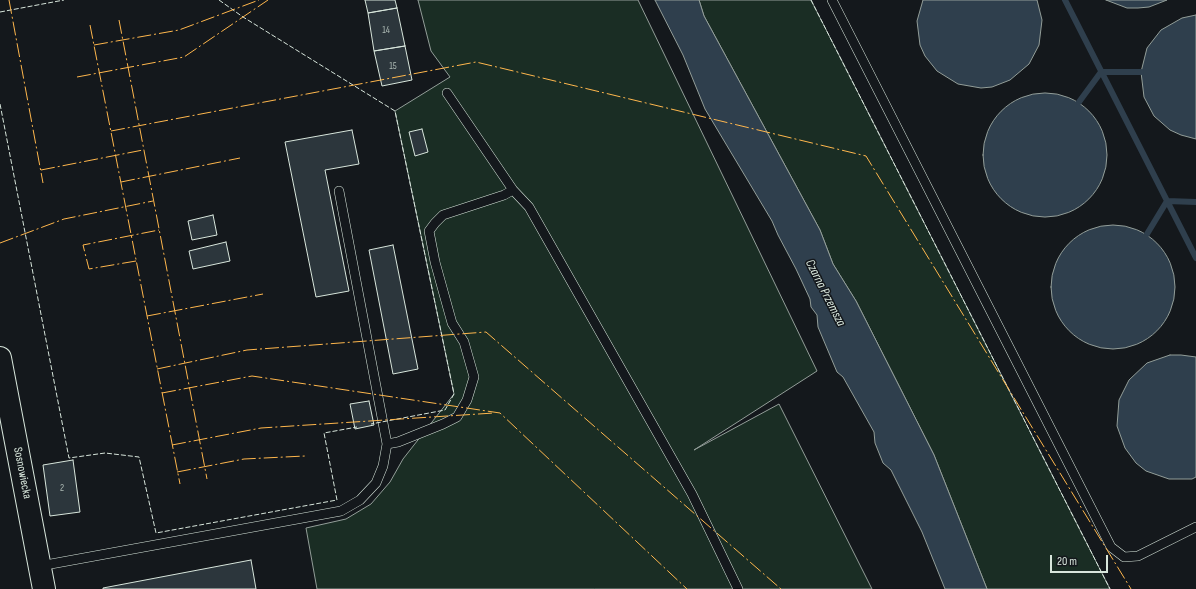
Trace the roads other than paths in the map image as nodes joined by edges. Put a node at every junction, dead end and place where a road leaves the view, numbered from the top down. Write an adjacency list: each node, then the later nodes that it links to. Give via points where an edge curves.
1 (832, 0): 7 (lane, via 1111,547 1124,556 1138,556)
2 (448, 93): 3 (lane)
3 (513, 190): 6 (lane, via 443,215 429,231 452,323 464,342 474,377 467,400 457,417 398,442); 10 (lane, via 529,207 684,481)
4 (339, 192): 6 (lane)
5 (0, 358): 8 (street, Sosnowiecka)
6 (387, 444): 8 (lane, via 383,466 376,483 360,500 341,511)
7 (1196, 527)
8 (40, 566): 9 (street, Sosnowiecka)
9 (44, 589)
10 (738, 589)

